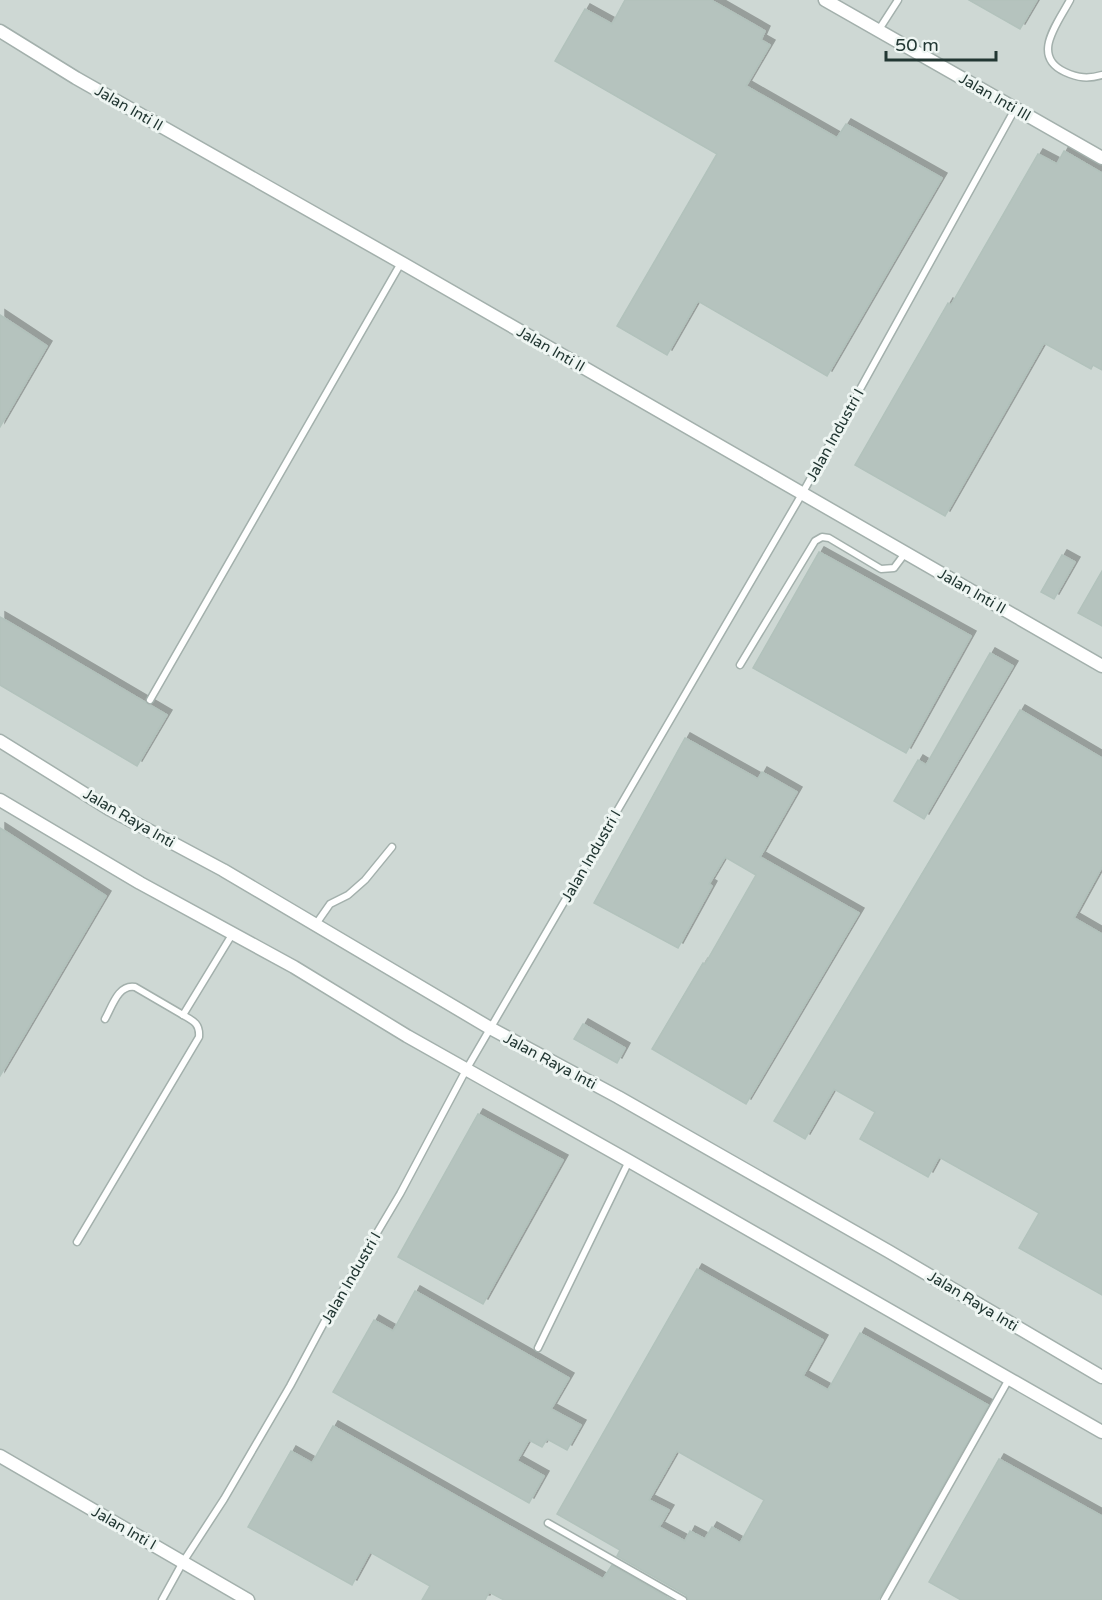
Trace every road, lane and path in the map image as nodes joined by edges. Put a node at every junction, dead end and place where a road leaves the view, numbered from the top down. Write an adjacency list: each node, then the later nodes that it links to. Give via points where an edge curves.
1 (825, 0): 5 (street, Jalan Inti III)
2 (898, 0): 5 (lane)
3 (1070, 0): 6 (lane, via 1047,46 1047,55 1053,64 1070,74 1082,78)
4 (0, 31): 9 (street, Jalan Inti II)
5 (878, 31): 7 (street, Jalan Inti III)
6 (1102, 75)
7 (1015, 109): 8 (street, Jalan Inti III); 10 (lane, Jalan Industri I)
8 (1102, 159)
9 (402, 263): 10 (street, Jalan Inti II); 14 (lane)
10 (802, 494): 11 (street, Jalan Inti II); 22 (lane, Jalan Industri I)
11 (906, 552): 12 (lane, via 894,568 881,569 829,538 815,541); 13 (street, Jalan Inti II)
12 (740, 665)
13 (1102, 666)
14 (150, 700)
15 (0, 741): 18 (street, Jalan Raya Inti, via 109,808)
16 (0, 800): 19 (street)
17 (392, 848): 18 (lane, via 365,880 330,904)
18 (316, 924): 22 (street, Jalan Raya Inti)
19 (234, 933): 20 (lane); 23 (street)
20 (183, 1016): 21 (lane, via 129,986 122,989); 25 (lane, via 195,1022 200,1029 199,1037)
21 (105, 1019)
22 (490, 1028): 23 (lane, Jalan Industri I); 27 (street, Jalan Raya Inti, via 618,1097)
23 (466, 1070): 24 (street); 32 (lane, Jalan Industri I, via 290,1386)
24 (629, 1161): 26 (lane); 28 (street)
25 (77, 1242)
26 (538, 1348)
27 (1102, 1377)
28 (1009, 1379): 29 (street); 36 (lane)
29 (1102, 1432)
30 (0, 1456): 32 (street, Jalan Inti I)
31 (548, 1523): 35 (lane)
32 (183, 1562): 33 (lane, Jalan Industri I); 34 (street, Jalan Inti I)
33 (166, 1599)
34 (248, 1600)
35 (683, 1600)
36 (884, 1600)

